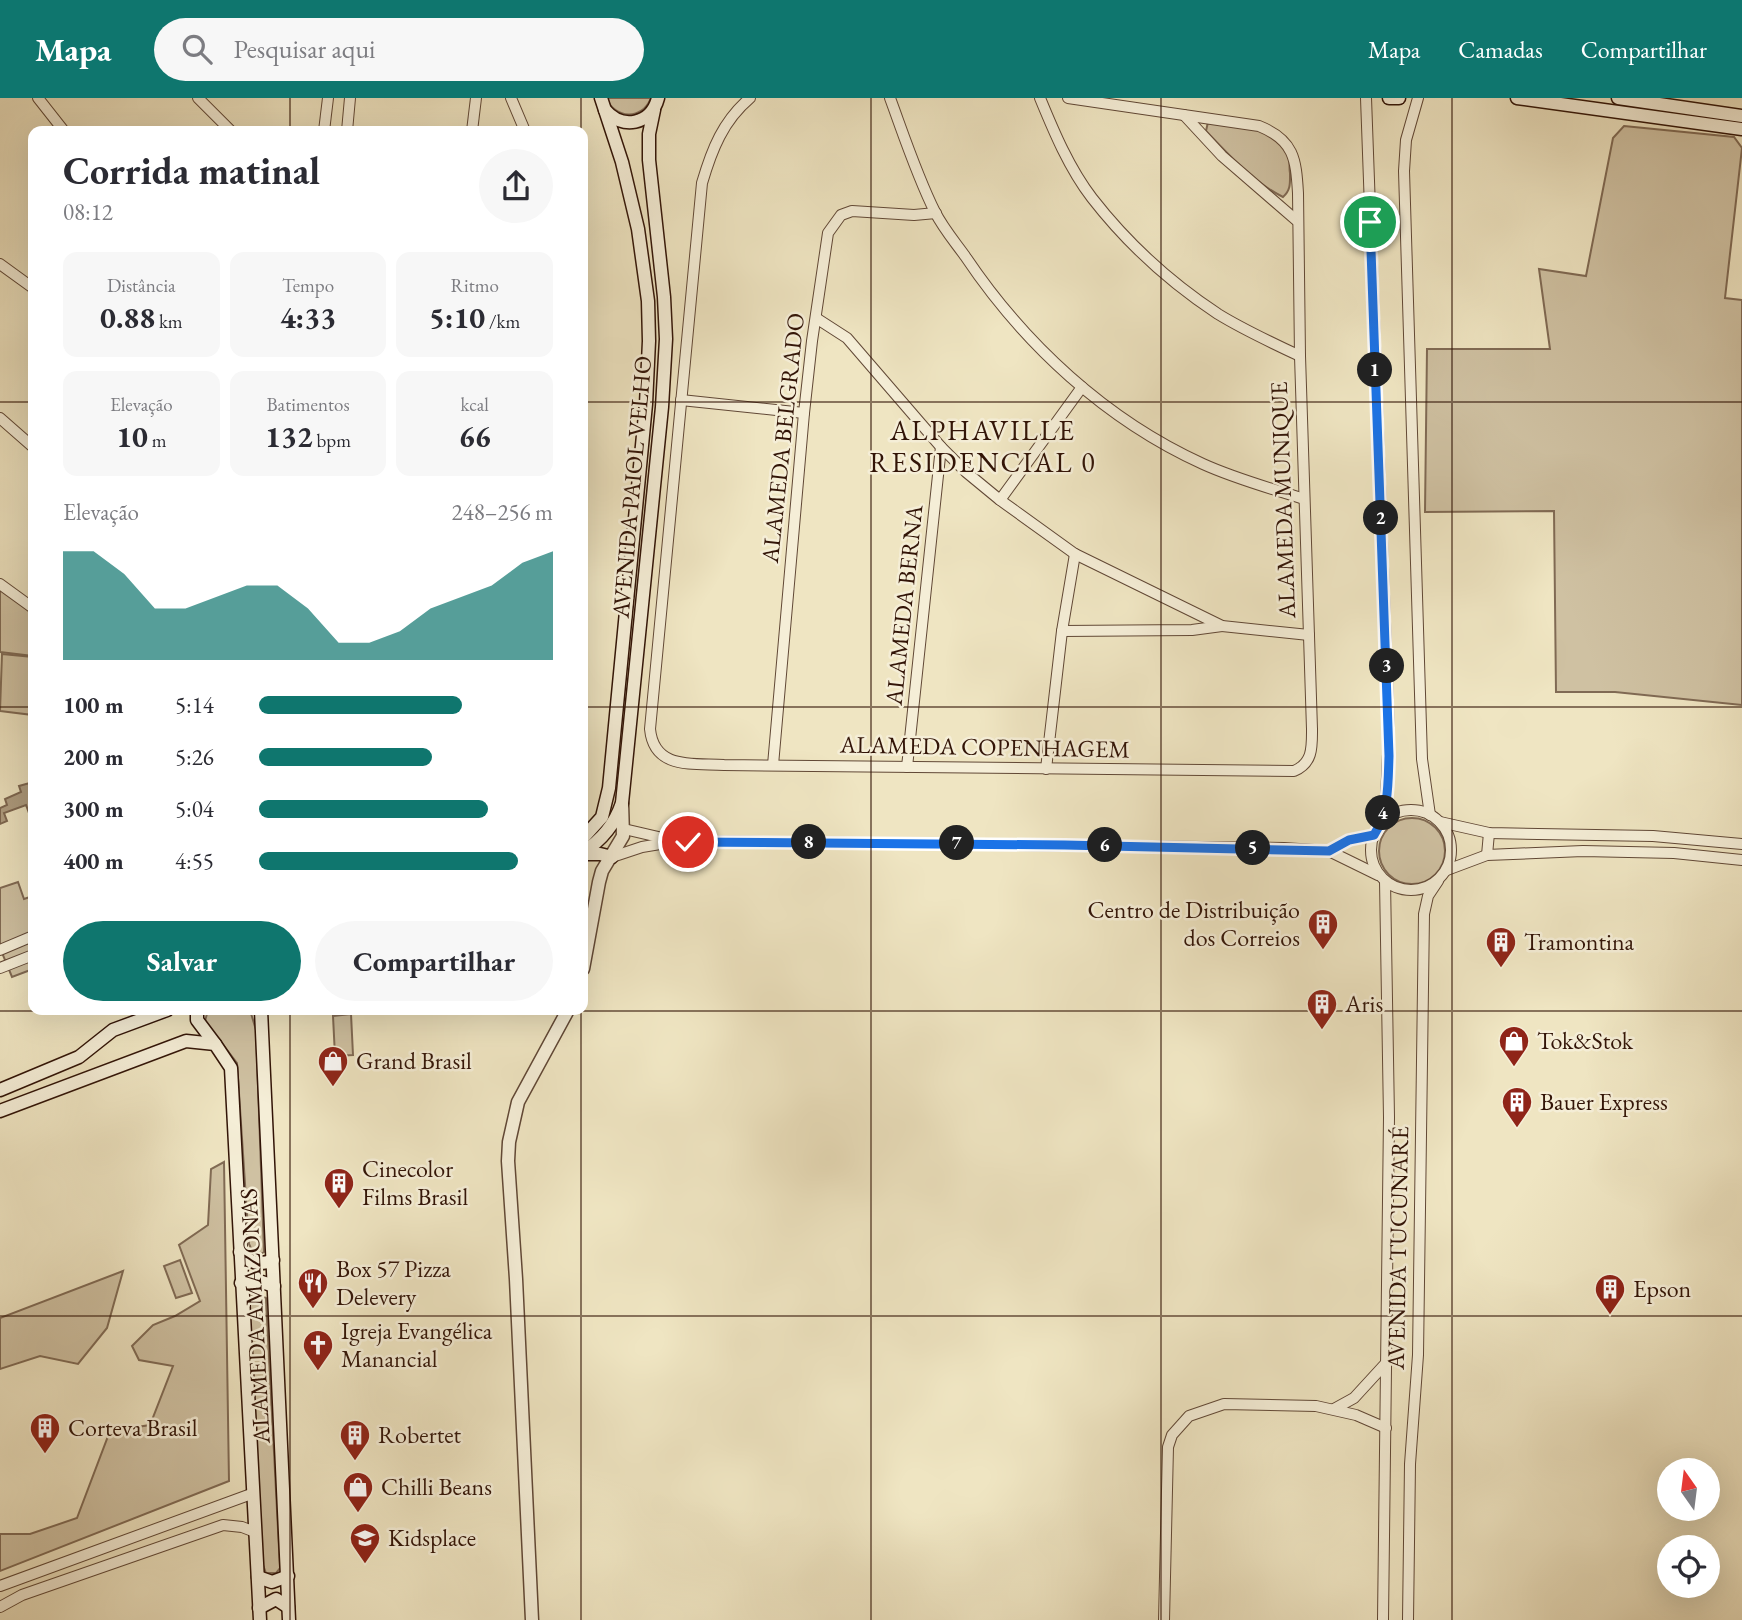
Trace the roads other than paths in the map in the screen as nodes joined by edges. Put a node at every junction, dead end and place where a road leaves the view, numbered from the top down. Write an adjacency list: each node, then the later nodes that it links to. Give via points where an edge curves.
1 (38, 98): 21 (street)
2 (198, 98): 22 (street)
3 (328, 98): 23 (street)
4 (350, 98): 24 (street)
5 (476, 98): 25 (street)
6 (511, 98): 26 (street)
7 (750, 98): 35 (street, via 719,134 702,183)
8 (890, 98): 28 (street)
9 (1040, 98): 33 (street, via 1058,141 1091,197 1138,250 1219,314)
10 (1068, 98): 19 (street, ALAMEDA MUNIQUE)
11 (1366, 98): 55 (street, via 1389,732)
12 (1389, 98): 13 (main road)
13 (1399, 98)
14 (1418, 98): 53 (street, via 1404,163 1422,759)
15 (1517, 98): 27 (main road)
16 (1618, 98): 20 (main road)
17 (603, 104): 18 (main road, AVENIDA PAIOL VELHO, via 618,121 627,123 646,118); 57 (main road, AVENIDA PAIOL VELHO, via 638,229 649,341 609,788 602,817)
18 (656, 104): 52 (main road, AVENIDA PAIOL VELHO, via 649,160 666,340)
19 (1184, 115): 29 (street, via 1222,156); 29 (street, ALAMEDA MUNIQUE, via 1259,127 1286,143 1296,166)
20 (1742, 116)
21 (60, 126)
22 (226, 126)
23 (325, 126)
24 (347, 126)
25 (473, 126)
26 (523, 126)
27 (1742, 129)
28 (936, 213): 32 (street, ALAMEDA BELGRADO, via 852,211 841,215 828,233); 34 (street, via 1015,324)
29 (1297, 220): 33 (street, ALAMEDA MUNIQUE)
30 (0, 264): 31 (street)
31 (28, 284)
32 (816, 318): 36 (street, ALAMEDA BELGRADO); 39 (street, via 847,338)
33 (1300, 356): 40 (street, ALAMEDA MUNIQUE)
34 (1082, 387): 40 (street, via 1116,414 1203,464); 41 (street)
35 (681, 400): 36 (street); 48 (street, ALAMEDA COPENHAGEM, via 650,729 653,745 676,762)
36 (804, 413): 48 (street, ALAMEDA BELGRADO)
37 (0, 418): 38 (street)
38 (28, 443)
39 (941, 447): 41 (street); 49 (street, ALAMEDA BERNA)
40 (1304, 499): 47 (street, ALAMEDA MUNIQUE)
41 (1000, 500): 42 (street)
42 (1074, 554): 45 (street); 46 (street)
43 (0, 584): 44 (street)
44 (28, 604)
45 (1222, 626): 46 (street); 47 (street)
46 (1062, 631): 50 (street)
47 (1309, 635): 51 (street, ALAMEDA MUNIQUE, via 1311,750 1307,763)
48 (773, 765): 49 (street, ALAMEDA COPENHAGEM)
49 (907, 767): 50 (street, ALAMEDA COPENHAGEM)
50 (1046, 768): 51 (street, ALAMEDA COPENHAGEM)
51 (1294, 771)
52 (622, 803): 56 (main road); 62 (main road, AVENIDA PAIOL VELHO, via 614,822)
53 (1430, 814): 54 (street); 55 (street, via 1405,811)
54 (1440, 822): 58 (street); 68 (street, via 1451,845)
55 (1381, 823): 59 (street)
56 (624, 829): 60 (street); 66 (main road)
57 (588, 832)
58 (1489, 833): 61 (street, via 1653,836); 65 (street)
59 (1374, 835): 63 (street, via 1349,840); 69 (street, via 1372,862)
60 (678, 841): 63 (street); 66 (street)
61 (1742, 844)
62 (588, 849)
63 (1329, 851): 69 (street)
64 (588, 853): 66 (main road)
65 (1487, 855): 67 (street, via 1595,851); 68 (street)
66 (612, 857): 72 (main road, via 602,871)
67 (1742, 860)
68 (1447, 870): 70 (street)
69 (1381, 878): 70 (street, via 1414,891); 87 (street, AVENIDA TUCUNARÉ, via 1389,1116)
70 (1438, 881): 103 (street, AVENIDA TUCUNARÉ, via 1428,895 1424,914 1418,1355 1410,1464)
71 (28, 938): 73 (street)
72 (588, 942)
73 (0, 950)
74 (28, 956): 75 (street)
75 (2, 963)
76 (154, 1015): 81 (main road, via 113,1030 79,1056)
77 (197, 1015): 80 (main road, ALAMEDA AMAZONAS)
78 (260, 1015): 84 (main road, ALAMEDA AMAZONAS)
79 (565, 1015): 100 (main road, via 518,1102 508,1161)
80 (215, 1044): 82 (main road, via 186,1041); 83 (main road, ALAMEDA AMAZONAS, via 232,1075)
81 (2, 1089): 82 (main road)
82 (6, 1109)
83 (240, 1252): 84 (main road, via 256,1263); 85 (main road, ALAMEDA AMAZONAS)
84 (273, 1260): 86 (main road, ALAMEDA AMAZONAS)
85 (241, 1283): 86 (main road, via 257,1280); 90 (main road, ALAMEDA AMAZONAS)
86 (274, 1286): 94 (main road, ALAMEDA AMAZONAS)
87 (1387, 1362): 88 (street, via 1354,1398); 89 (street, AVENIDA TUCUNARÉ)
88 (1334, 1409): 89 (street); 101 (street, via 1224,1404 1203,1409 1179,1424 1168,1447)
89 (1386, 1428): 102 (street, AVENIDA TUCUNARÉ)
90 (254, 1493): 91 (street); 93 (main road, ALAMEDA AMAZONAS)
91 (221, 1504): 92 (street); 96 (street)
92 (223, 1525): 93 (street); 97 (street, via 22,1595)
93 (255, 1532): 95 (main road, ALAMEDA AMAZONAS)
94 (288, 1576): 95 (main road, via 272,1582); 98 (main road, ALAMEDA AMAZONAS)
95 (258, 1577): 99 (main road, ALAMEDA AMAZONAS)
96 (0, 1586)
97 (0, 1607)
98 (289, 1613): 99 (main road, via 276,1599)
99 (260, 1614)
100 (532, 1620)
101 (1164, 1620)
102 (1383, 1620)
103 (1408, 1620)

